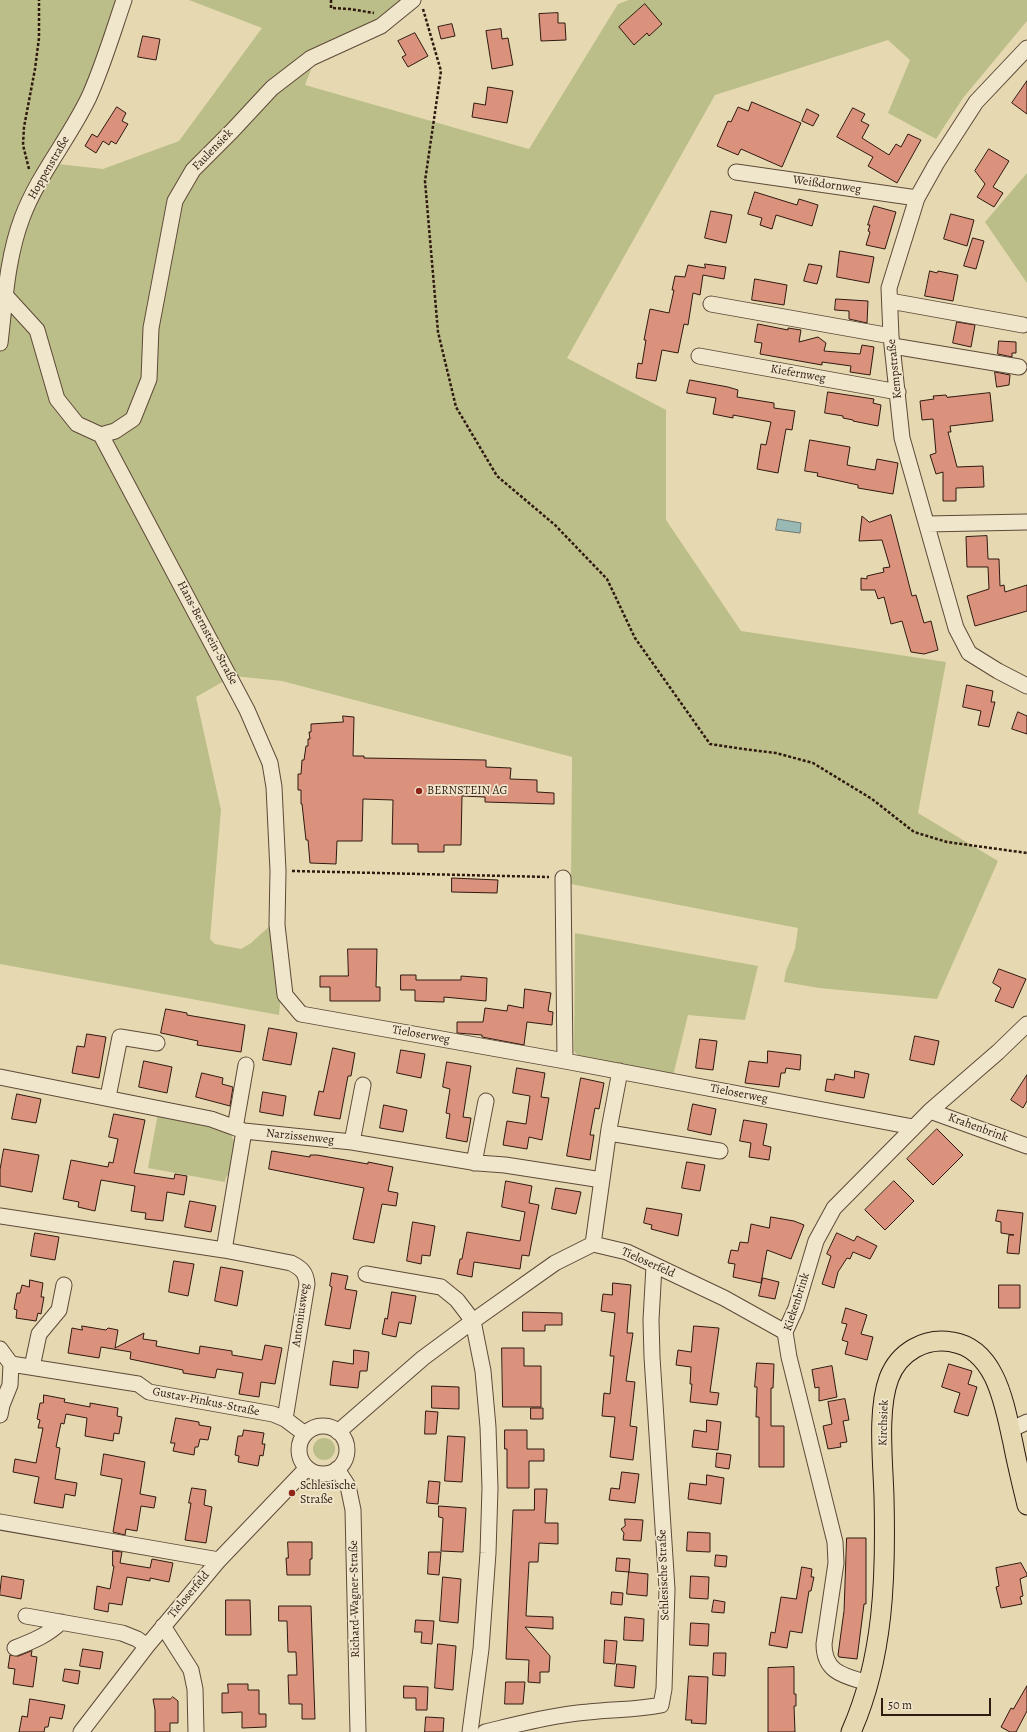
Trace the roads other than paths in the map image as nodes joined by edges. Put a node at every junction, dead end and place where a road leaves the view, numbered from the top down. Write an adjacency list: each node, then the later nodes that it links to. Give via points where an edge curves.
1 (124, 0): 6 (street, Hoppenstraße, via 89,96 34,191 22,218 11,254)
2 (418, 4): 15 (street, Faulensiek, via 381,26 311,58 272,88 193,170 175,201 151,328 149,378 133,419 116,431)
3 (1027, 48): 5 (street, Kempstraße, via 976,102)
4 (736, 172): 5 (street, Weißdornweg)
5 (917, 198): 7 (street, Kempstraße, via 889,288)
6 (5, 295): 11 (street, Hoppenstraße); 15 (street, via 37,330 57,399 77,424)
7 (890, 301): 9 (street); 10 (street, Kempstraße)
8 (711, 304): 10 (street)
9 (1023, 325)
10 (892, 341): 13 (street); 14 (street, Kempstraße)
11 (0, 343)
12 (699, 356): 14 (street, Kiefernweg)
13 (1019, 367)
14 (898, 392): 17 (street, Kempstraße, via 902,438)
15 (100, 435): 20 (street, Hans-Bernstein-Straße, via 244,704 270,763 274,787 278,871 277,925 285,995)
16 (1027, 522): 17 (street)
17 (926, 524): 18 (street, Kempstraße, via 956,628 969,653)
18 (1027, 686)
19 (563, 878): 23 (street)
20 (301, 1014): 23 (street, Tieloserweg)
21 (1027, 1024): 30 (street, Kiekenbrink)
22 (157, 1043): 28 (street, via 120,1037)
23 (565, 1061): 25 (street, Tieloserweg)
24 (246, 1065): 32 (street)
25 (620, 1072): 31 (street, Tieloserweg); 33 (street)
26 (0, 1076): 28 (street, Narzissenweg)
27 (363, 1086): 34 (street)
28 (108, 1097): 32 (street, Narzissenweg, via 211,1119)
29 (486, 1101): 37 (street)
30 (930, 1111): 31 (street, Kiekenbrink); 35 (street, Krahenbrink)
31 (913, 1127): 46 (street, Kiekenbrink, via 834,1208 816,1241 796,1308)
32 (240, 1129): 34 (street, Narzissenweg); 41 (street)
33 (609, 1133): 36 (street); 38 (street)
34 (352, 1142): 37 (street, Narzissenweg)
35 (1027, 1146)
36 (720, 1151)
37 (474, 1163): 38 (street, Narzissenweg, via 506,1165)
38 (602, 1180): 40 (street)
39 (0, 1216): 41 (street, Antoniusweg)
40 (593, 1244): 42 (street, Tieloserfeld, via 627,1252); 45 (street, via 555,1263)
41 (224, 1250): 51 (street, Antoniusweg, via 291,1263 304,1272 307,1278)
42 (654, 1266): 46 (street, Tieloserfeld, via 724,1298); 71 (street, Schlesische Straße, via 652,1350 667,1589 662,1705 642,1709 588,1712)
43 (366, 1274): 45 (street, via 441,1287 457,1300)
44 (64, 1285): 49 (street, via 59,1310 39,1334)
45 (473, 1321): 54 (street, via 423,1358); 70 (street, via 483,1371 490,1488 481,1649)
46 (785, 1332): 66 (street, Kiekenbrink, via 835,1542 836,1563 824,1654 833,1670)
47 (0, 1350): 48 (street)
48 (11, 1364): 49 (street, Gustav-Pinkus-Straße); 50 (street, via 10,1385)
49 (32, 1367): 51 (street, Gustav-Pinkus-Straße, via 138,1384 149,1392 273,1414)
50 (0, 1415)
51 (286, 1419): 55 (street, Gustav-Pinkus-Straße)
52 (1027, 1422): 53 (street)
53 (1010, 1430): 58 (main road, Kirchsiek); 66 (main road, Kirchsiek, via 1001,1391 992,1373 979,1356 966,1347 953,1342 928,1342 918,1345 897,1362 885,1390 883,1405 883,1598 878,1639)
54 (338, 1432): 55 (street, via 330,1427 321,1426 312,1428); 57 (street, via 344,1438 346,1455)
55 (305, 1434): 56 (street, via 299,1448 302,1462)
56 (307, 1468): 57 (street, via 322,1474); 60 (street, Tieloserfeld)
57 (337, 1469): 69 (street, Richard-Wagner-Straße, via 348,1486 353,1510)
58 (1027, 1505)
59 (0, 1522): 60 (street)
60 (219, 1560): 63 (street, Tieloserfeld)
61 (26, 1616): 62 (street)
62 (62, 1622): 64 (street, via 122,1633); 65 (street, via 52,1632)
63 (163, 1626): 64 (street, Tieloserfeld); 68 (street, via 191,1670 195,1689)
64 (147, 1646): 67 (street, Tieloserfeld)
65 (15, 1648)
66 (868, 1683): 72 (main road, Kirchsiek)
67 (81, 1732)
68 (196, 1732)
69 (358, 1732)
70 (470, 1732)
71 (485, 1732)
72 (851, 1732)

